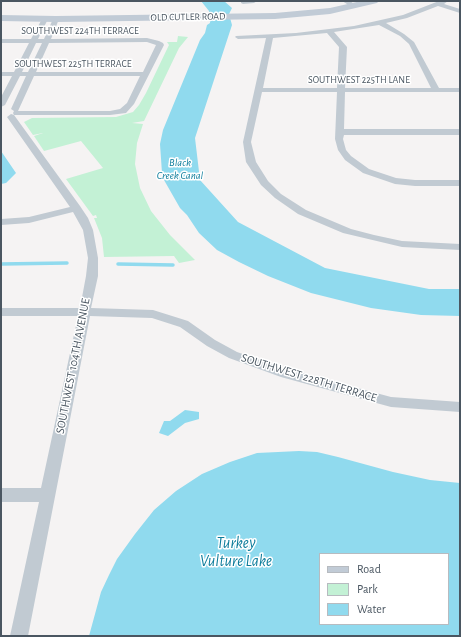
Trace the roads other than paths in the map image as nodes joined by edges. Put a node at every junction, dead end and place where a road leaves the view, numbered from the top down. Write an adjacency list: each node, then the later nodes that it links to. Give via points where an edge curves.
1 (254, 1): 4 (street)
2 (345, 1): 6 (street)
3 (374, 1): 6 (street, OLD CUTLER ROAD)
4 (243, 2)
5 (442, 2): 7 (street); 11 (street, via 411,15)
6 (356, 4): 10 (street, OLD CUTLER ROAD, via 308,13 237,17)
7 (460, 11)
8 (1, 18): 9 (street, OLD CUTLER ROAD)
9 (45, 19): 10 (street, OLD CUTLER ROAD); 16 (street)
10 (56, 19): 17 (street)
11 (381, 23): 12 (street); 24 (street, via 412,43)
12 (329, 31): 13 (street); 23 (street, via 343,47)
13 (270, 36): 14 (street); 22 (street)
14 (238, 37)
15 (1, 41): 16 (street, SOUTHWEST 224TH TERRACE)
16 (34, 41): 17 (street, SOUTHWEST 224TH TERRACE); 19 (street)
17 (46, 41): 20 (street); 21 (street, SOUTHWEST 224TH TERRACE, via 147,40 158,43 160,46)
18 (1, 74): 19 (street, SOUTHWEST 225TH TERRACE)
19 (17, 74): 20 (street, SOUTHWEST 225TH TERRACE); 26 (street)
20 (31, 74): 21 (street, SOUTHWEST 225TH TERRACE); 27 (street)
21 (146, 74): 27 (street, via 125,110 110,113)
22 (258, 90): 23 (street, SOUTHWEST 225TH LANE); 33 (street, via 247,135 251,162 264,183 284,200 318,220 362,235 409,244)
23 (341, 90): 24 (street, SOUTHWEST 225TH LANE); 28 (street)
24 (436, 90): 25 (street, SOUTHWEST 225TH LANE)
25 (460, 90)
26 (1, 105)
27 (9, 113): 31 (street, SOUTHWEST 104TH AVENUE)
28 (339, 132): 29 (street); 30 (street, via 342,150 348,158 356,165 379,176 405,182)
29 (460, 132)
30 (460, 183)
31 (76, 208): 32 (street, via 29,220); 35 (street, SOUTHWEST 104TH AVENUE, via 88,230 93,258)
32 (1, 222)
33 (460, 247)
34 (1, 312): 35 (street, SOUTHWEST 228TH TERRACE)
35 (84, 312): 36 (street, SOUTHWEST 228TH TERRACE, via 140,313 167,318 184,324 233,355 281,372 391,402); 38 (street, SOUTHWEST 104TH AVENUE)
36 (460, 407)
37 (1, 495): 38 (street)
38 (48, 495): 39 (street, SOUTHWEST 104TH AVENUE)
39 (19, 636)

